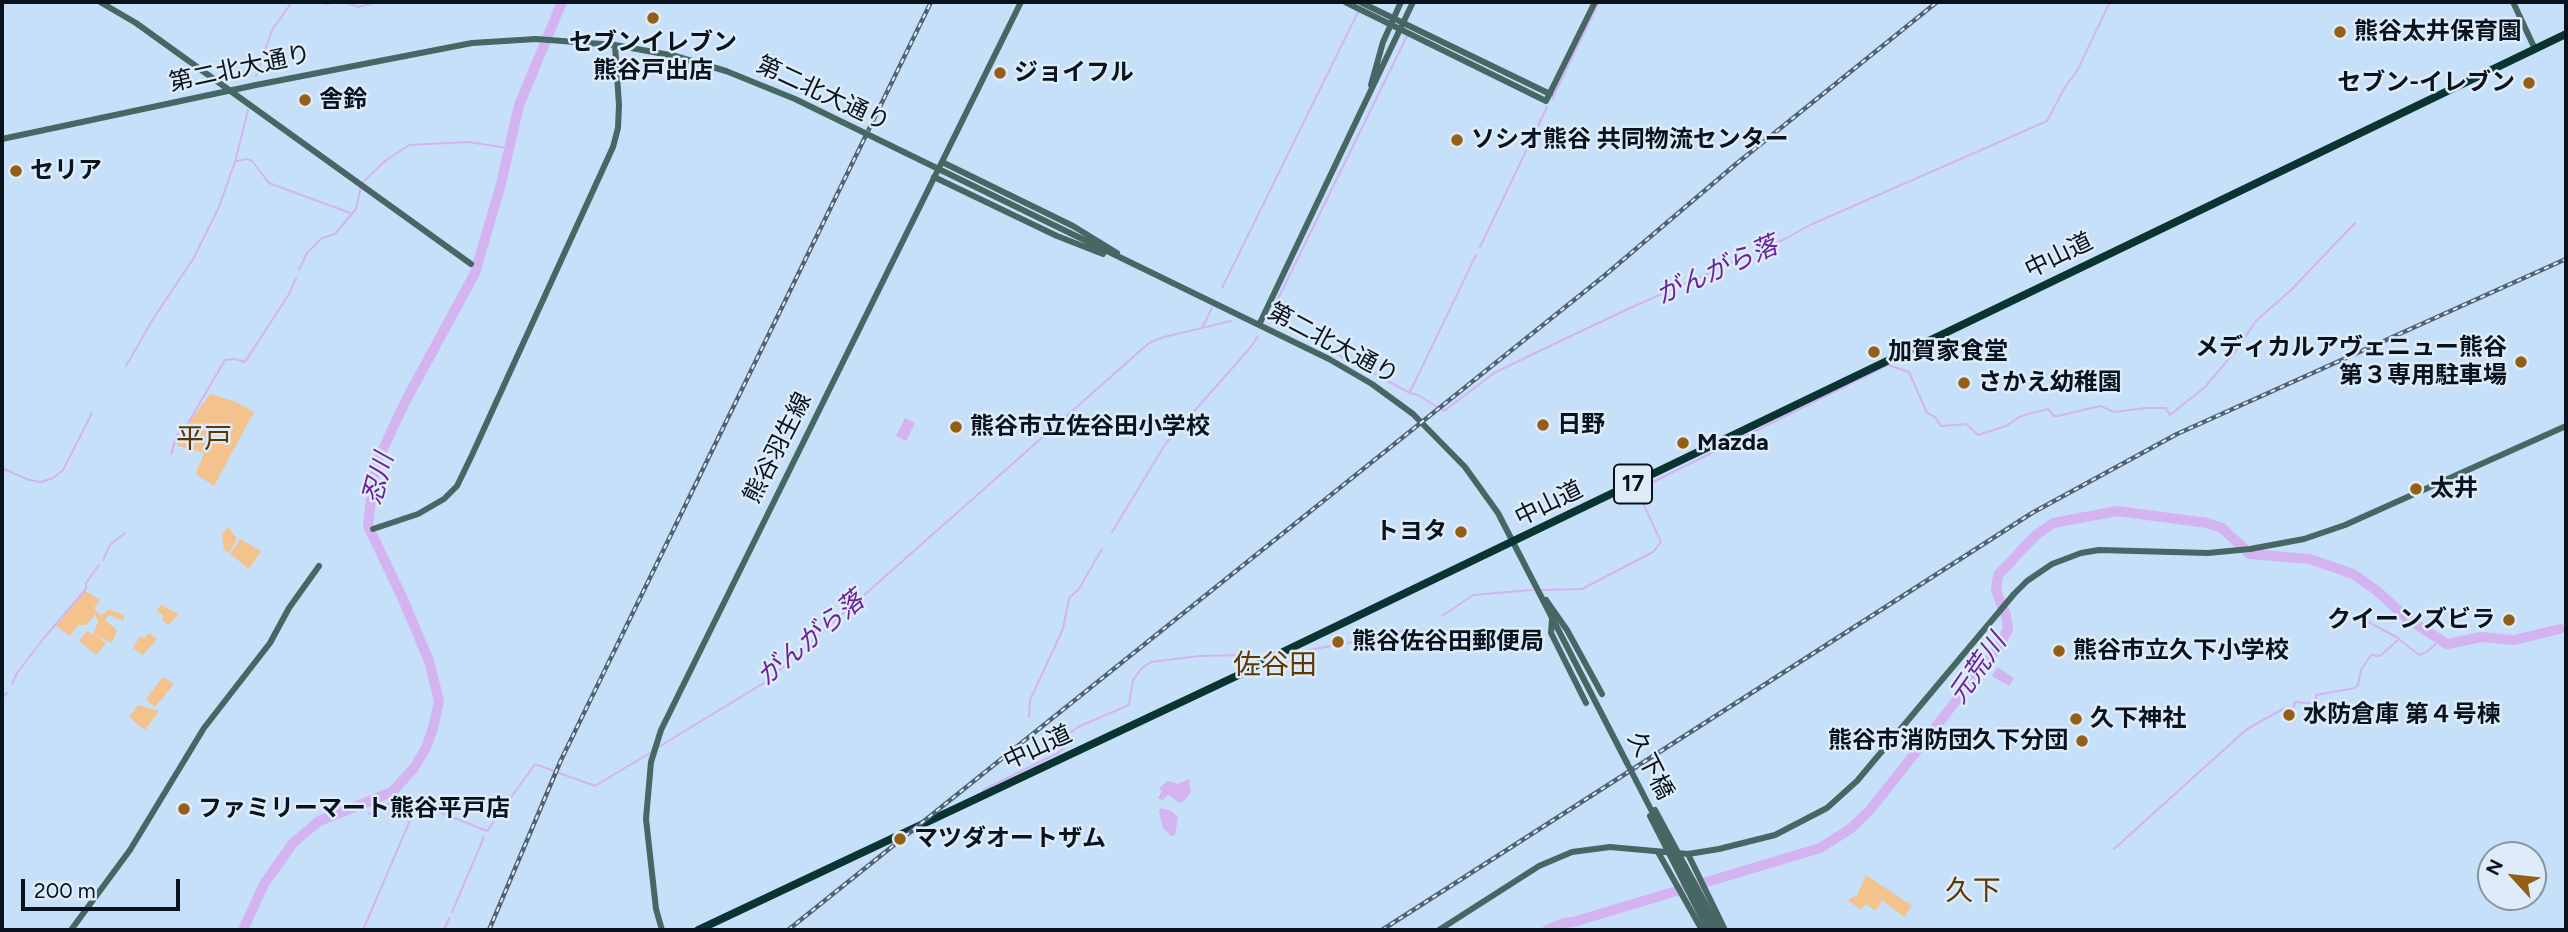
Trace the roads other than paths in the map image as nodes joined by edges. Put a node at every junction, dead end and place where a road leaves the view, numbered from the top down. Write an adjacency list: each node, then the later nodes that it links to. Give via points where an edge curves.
1 (100, 2): 14 (street)
2 (1021, 2): 18 (street, 熊谷羽生線)
3 (1345, 2): 9 (street)
4 (1360, 2): 9 (street)
5 (1401, 2): 9 (street)
6 (1413, 2): 10 (street)
7 (1595, 2): 15 (street)
8 (2513, 2): 13 (street)
9 (1392, 20): 10 (street); 16 (street)
10 (1402, 25): 15 (street); 15 (street, via 1546,101); 16 (street)
11 (2566, 34): 13 (highway, 中山道 / 17)
12 (615, 45): 14 (street, 第二北大通り, via 538,39 467,43); 21 (street, 第二北大通り, bridge, via 726,71 795,99); 25 (street, via 619,104 613,147 457,486 418,514)
13 (2535, 49): 26 (highway, 中山道 / 17)
14 (229, 91): 17 (street, 第二北大通り); 20 (street)
15 (1550, 94)
16 (1365, 103): 23 (street)
17 (2, 139)
18 (942, 162): 19 (street, 熊谷羽生線); 22 (street, via 1077,228)
19 (934, 177): 21 (street, via 1057,236); 36 (street, 熊谷羽生線, via 655,746 647,792 647,839)
20 (471, 264)
21 (1137, 267): 22 (street, 第二北大通り)
22 (1168, 281): 23 (street, 第二北大通り)
23 (1259, 325): 26 (street, 第二北大通り, via 1359,375 1404,406 1465,467)
24 (2566, 426): 34 (street, via 2329,532 2233,551 2112,550 2081,553 2052,564 2005,606 1857,781 1826,808 1775,835)
25 (373, 529)
26 (1514, 542): 28 (street, 第二北大通り); 37 (highway, 中山道 / 17)
27 (319, 566): 35 (street, via 270,643 204,728 130,850)
28 (1536, 587): 29 (street); 30 (street, via 1567,630)
29 (1552, 619): 31 (street, via 1551,633); 32 (street, 久下橋)
30 (1602, 694)
31 (1586, 703)
32 (1627, 763): 40 (street, bridge); 41 (street, 久下橋, bridge)
33 (1658, 852): 34 (street); 38 (street, via 1610,847 1572,852 1539,866); 39 (street)
34 (1688, 854): 41 (street)
35 (71, 930)
36 (662, 930)
37 (698, 930)
38 (1439, 930)
39 (1702, 930)
40 (1707, 930)
41 (1719, 930)

